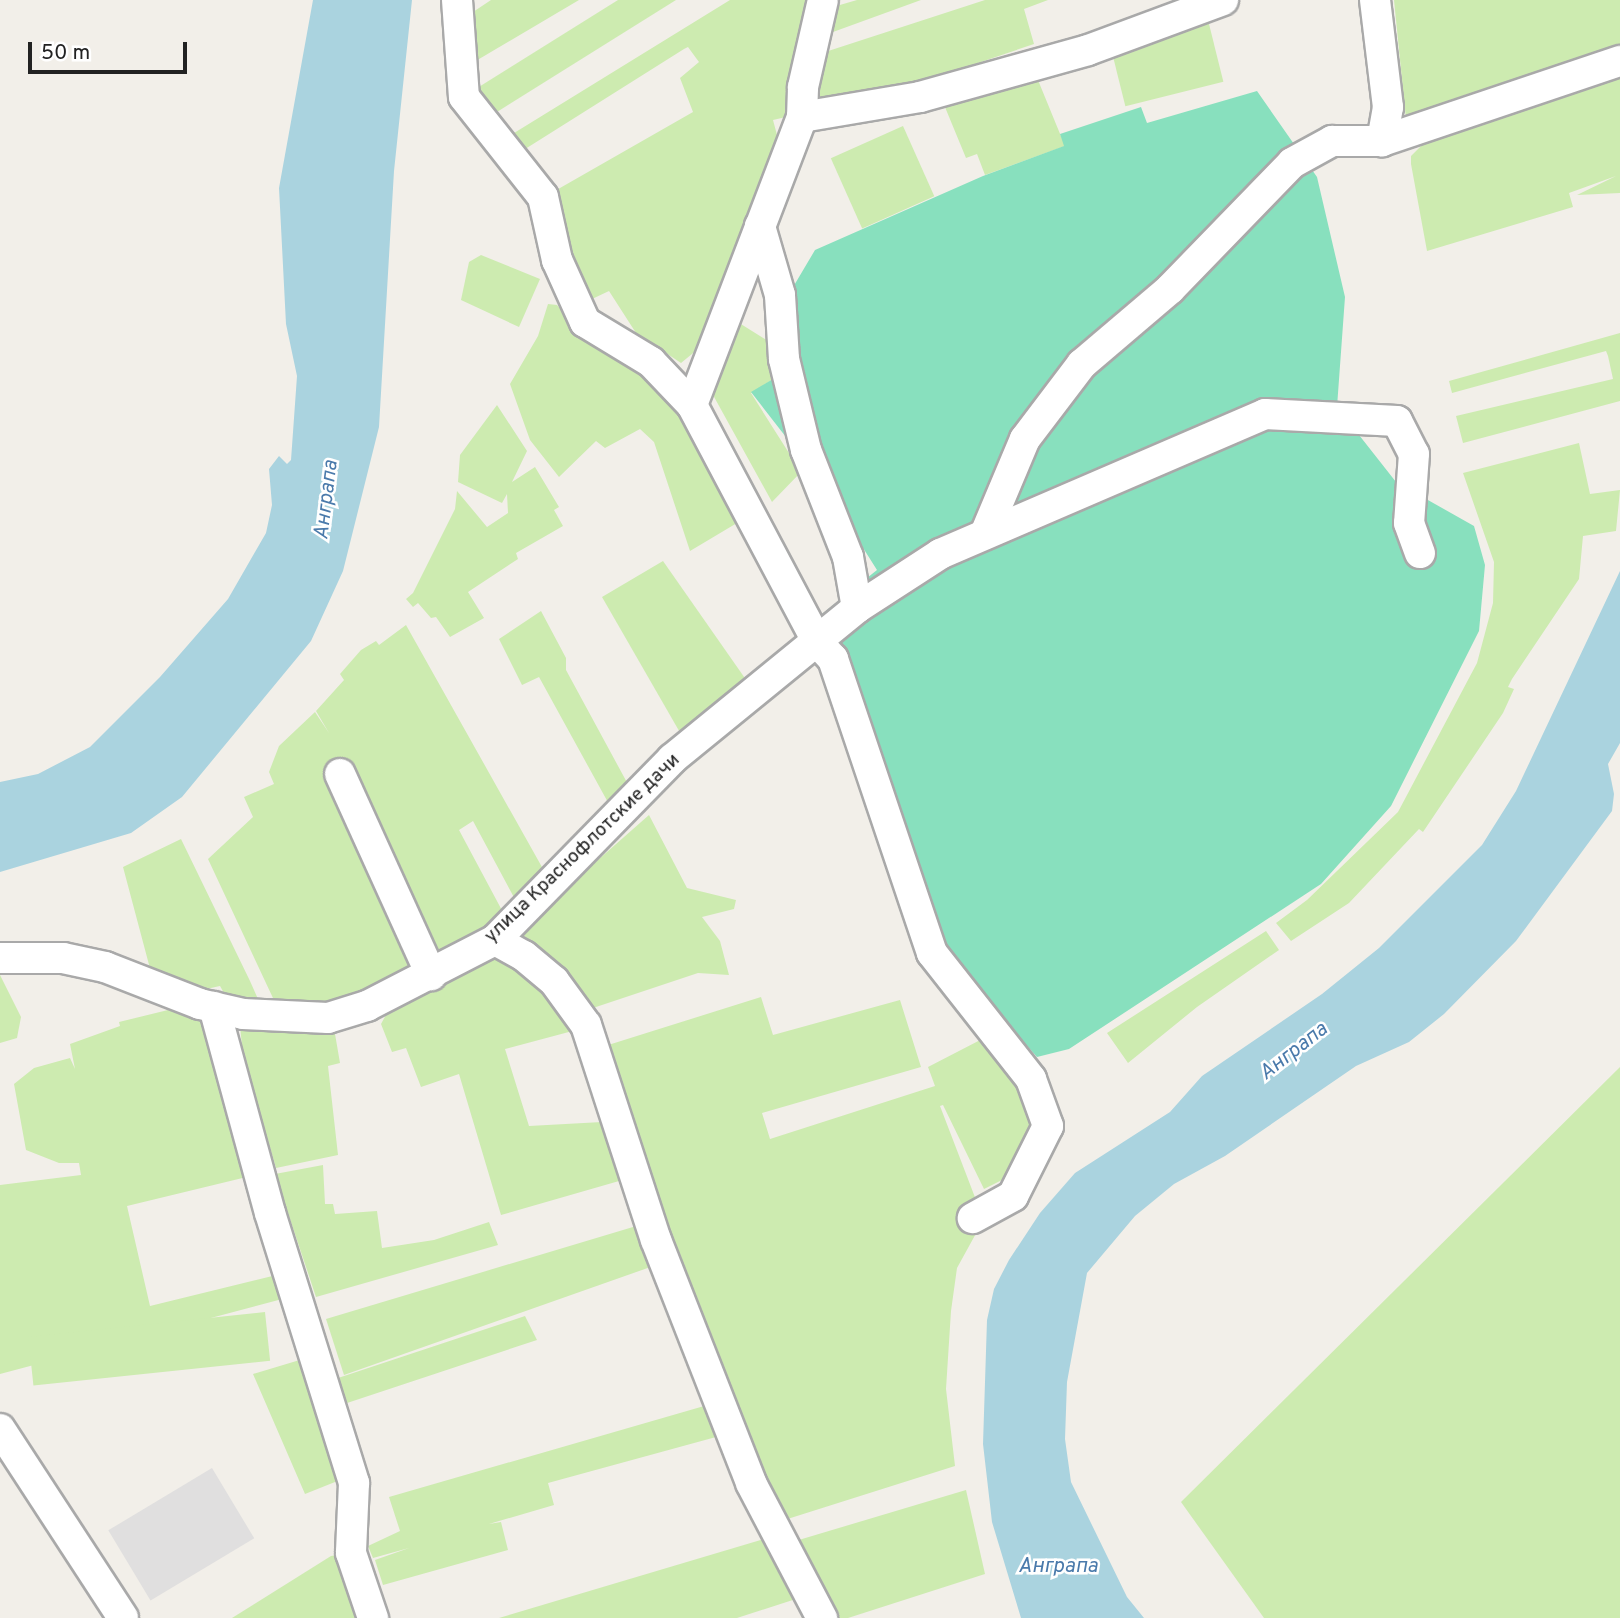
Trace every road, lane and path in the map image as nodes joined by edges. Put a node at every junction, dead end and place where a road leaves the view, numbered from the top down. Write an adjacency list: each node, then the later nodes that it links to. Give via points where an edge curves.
1 (457, 0): 9 (street, via 464,97 543,197 556,260 585,322 651,362)
2 (823, 0): 6 (street, via 803,86)
3 (1223, 0): 6 (street, via 1087,50 920,97)
4 (1375, 0): 7 (street, via 1388,107)
5 (1620, 61): 7 (street)
6 (802, 117): 8 (street)
7 (1382, 141): 10 (street, via 1332,141 1292,163 1170,289 1082,364 1025,439)
8 (760, 226): 9 (street); 12 (street, via 780,295 784,359 806,450 848,557)
9 (692, 405): 13 (street)
10 (985, 534): 11 (street, улица Краснофлотские дачи, via 1265,414 1352,417 1398,421 1414,454 1409,523); 12 (street, улица Краснофлотские дачи, via 940,554)
11 (1420, 553)
12 (857, 608): 13 (street, улица Краснофлотские дачи)
13 (818, 643): 15 (street, улица Краснофлотские дачи, via 672,759); 19 (street, via 834,659 932,953 1031,1079 1048,1126 1013,1196)
14 (340, 774): 17 (street)
15 (495, 940): 17 (street, улица Краснофлотские дачи); 23 (street, via 554,981 586,1025 656,1240 751,1483)
16 (0, 958): 18 (street, улица Краснофлотские дачи, via 63,958 105,967)
17 (431, 975): 18 (street, улица Краснофлотские дачи, via 367,1006 328,1018 279,1018)
18 (214, 1007): 22 (street, via 270,1213 354,1483 351,1553)
19 (973, 1219)
20 (0, 1429): 21 (street)
21 (123, 1618)
22 (373, 1618)
23 (822, 1618)

